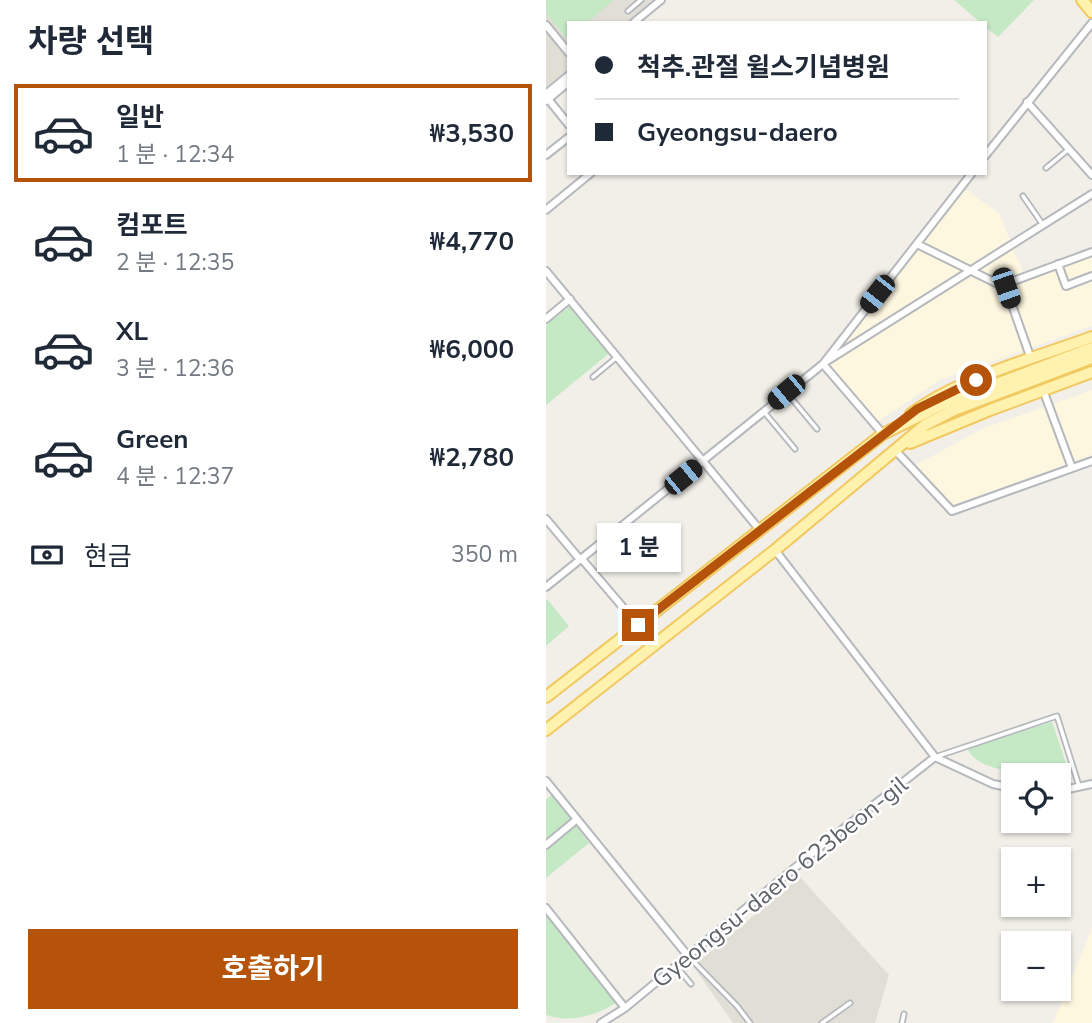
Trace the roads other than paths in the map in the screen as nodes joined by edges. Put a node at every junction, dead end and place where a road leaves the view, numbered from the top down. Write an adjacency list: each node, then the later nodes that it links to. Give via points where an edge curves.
1 (641, 0): 4 (lane)
2 (663, 0): 6 (street); 7 (street)
3 (1082, 0): 5 (main road)
4 (628, 11)
5 (1092, 12)
6 (636, 21)
7 (641, 21)
8 (1092, 23): 14 (street)
9 (546, 25): 10 (street)
10 (567, 51)
11 (567, 77): 13 (street)
12 (567, 83): 13 (street)
13 (547, 98): 15 (street)
14 (1027, 102): 17 (street); 18 (street)
15 (567, 123)
16 (567, 139): 19 (street)
17 (1069, 149): 20 (lane); 23 (street)
18 (987, 153)
19 (546, 155)
20 (1046, 167)
21 (590, 175): 26 (street)
22 (970, 175): 28 (street)
23 (1092, 175)
24 (1092, 194): 27 (street)
25 (1023, 196): 27 (lane)
26 (546, 210)
27 (1043, 225): 32 (street)
28 (917, 244): 32 (street); 42 (street)
29 (1092, 252): 30 (street)
30 (1058, 264): 33 (street, via 1066,286); 34 (street, via 1008,283)
31 (546, 271): 35 (street)
32 (970, 271): 34 (street); 42 (street)
33 (1092, 276)
34 (1006, 288): 41 (street)
35 (570, 299): 36 (street); 39 (street)
36 (546, 319)
37 (1092, 337): 41 (main road)
38 (1092, 348): 49 (main road, via 943,404)
39 (617, 357): 44 (lane); 52 (street)
40 (1092, 358): 51 (main road, via 954,410 925,425)
41 (1031, 359): 49 (main road, via 941,396)
42 (822, 364): 46 (street); 49 (street)
43 (1092, 372): 45 (main road)
44 (593, 377)
45 (1043, 390): 51 (main road); 54 (street)
46 (786, 392): 47 (street); 48 (lane)
47 (764, 411): 50 (lane); 52 (street)
48 (817, 429)
49 (883, 434): 56 (main road)
50 (795, 449)
51 (895, 450): 54 (street, via 952,511); 57 (main road)
52 (704, 461): 56 (street); 58 (street)
53 (1092, 461): 54 (street)
54 (1072, 468)
55 (546, 519): 58 (street)
56 (759, 530): 60 (main road)
57 (775, 550): 62 (main road); 63 (street)
58 (579, 557): 59 (street); 60 (street)
59 (546, 587)
60 (638, 625): 61 (main road)
61 (546, 697)
62 (546, 730)
63 (935, 757): 66 (street); 67 (lane, via 1057,716); 72 (street, Gyeongsu-daero 623beon-gil)
64 (546, 781): 69 (street)
65 (1092, 784): 67 (street)
66 (1001, 786)
67 (1080, 788): 68 (street)
68 (1071, 789)
69 (576, 820): 70 (street); 72 (street)
70 (546, 845)
71 (546, 908): 76 (street)
72 (688, 957): 73 (street, Gyeongsu-daero 623beon-gil); 79 (lane)
73 (677, 967): 74 (lane); 76 (street, Gyeongsu-daero 623beon-gil)
74 (691, 984)
75 (850, 1003): 80 (lane)
76 (625, 1008): 78 (street, Gyeongsu-daero 623beon-gil)
77 (904, 1014): 81 (lane)
78 (601, 1023)
79 (750, 1023)
80 (822, 1023)
81 (902, 1023)

